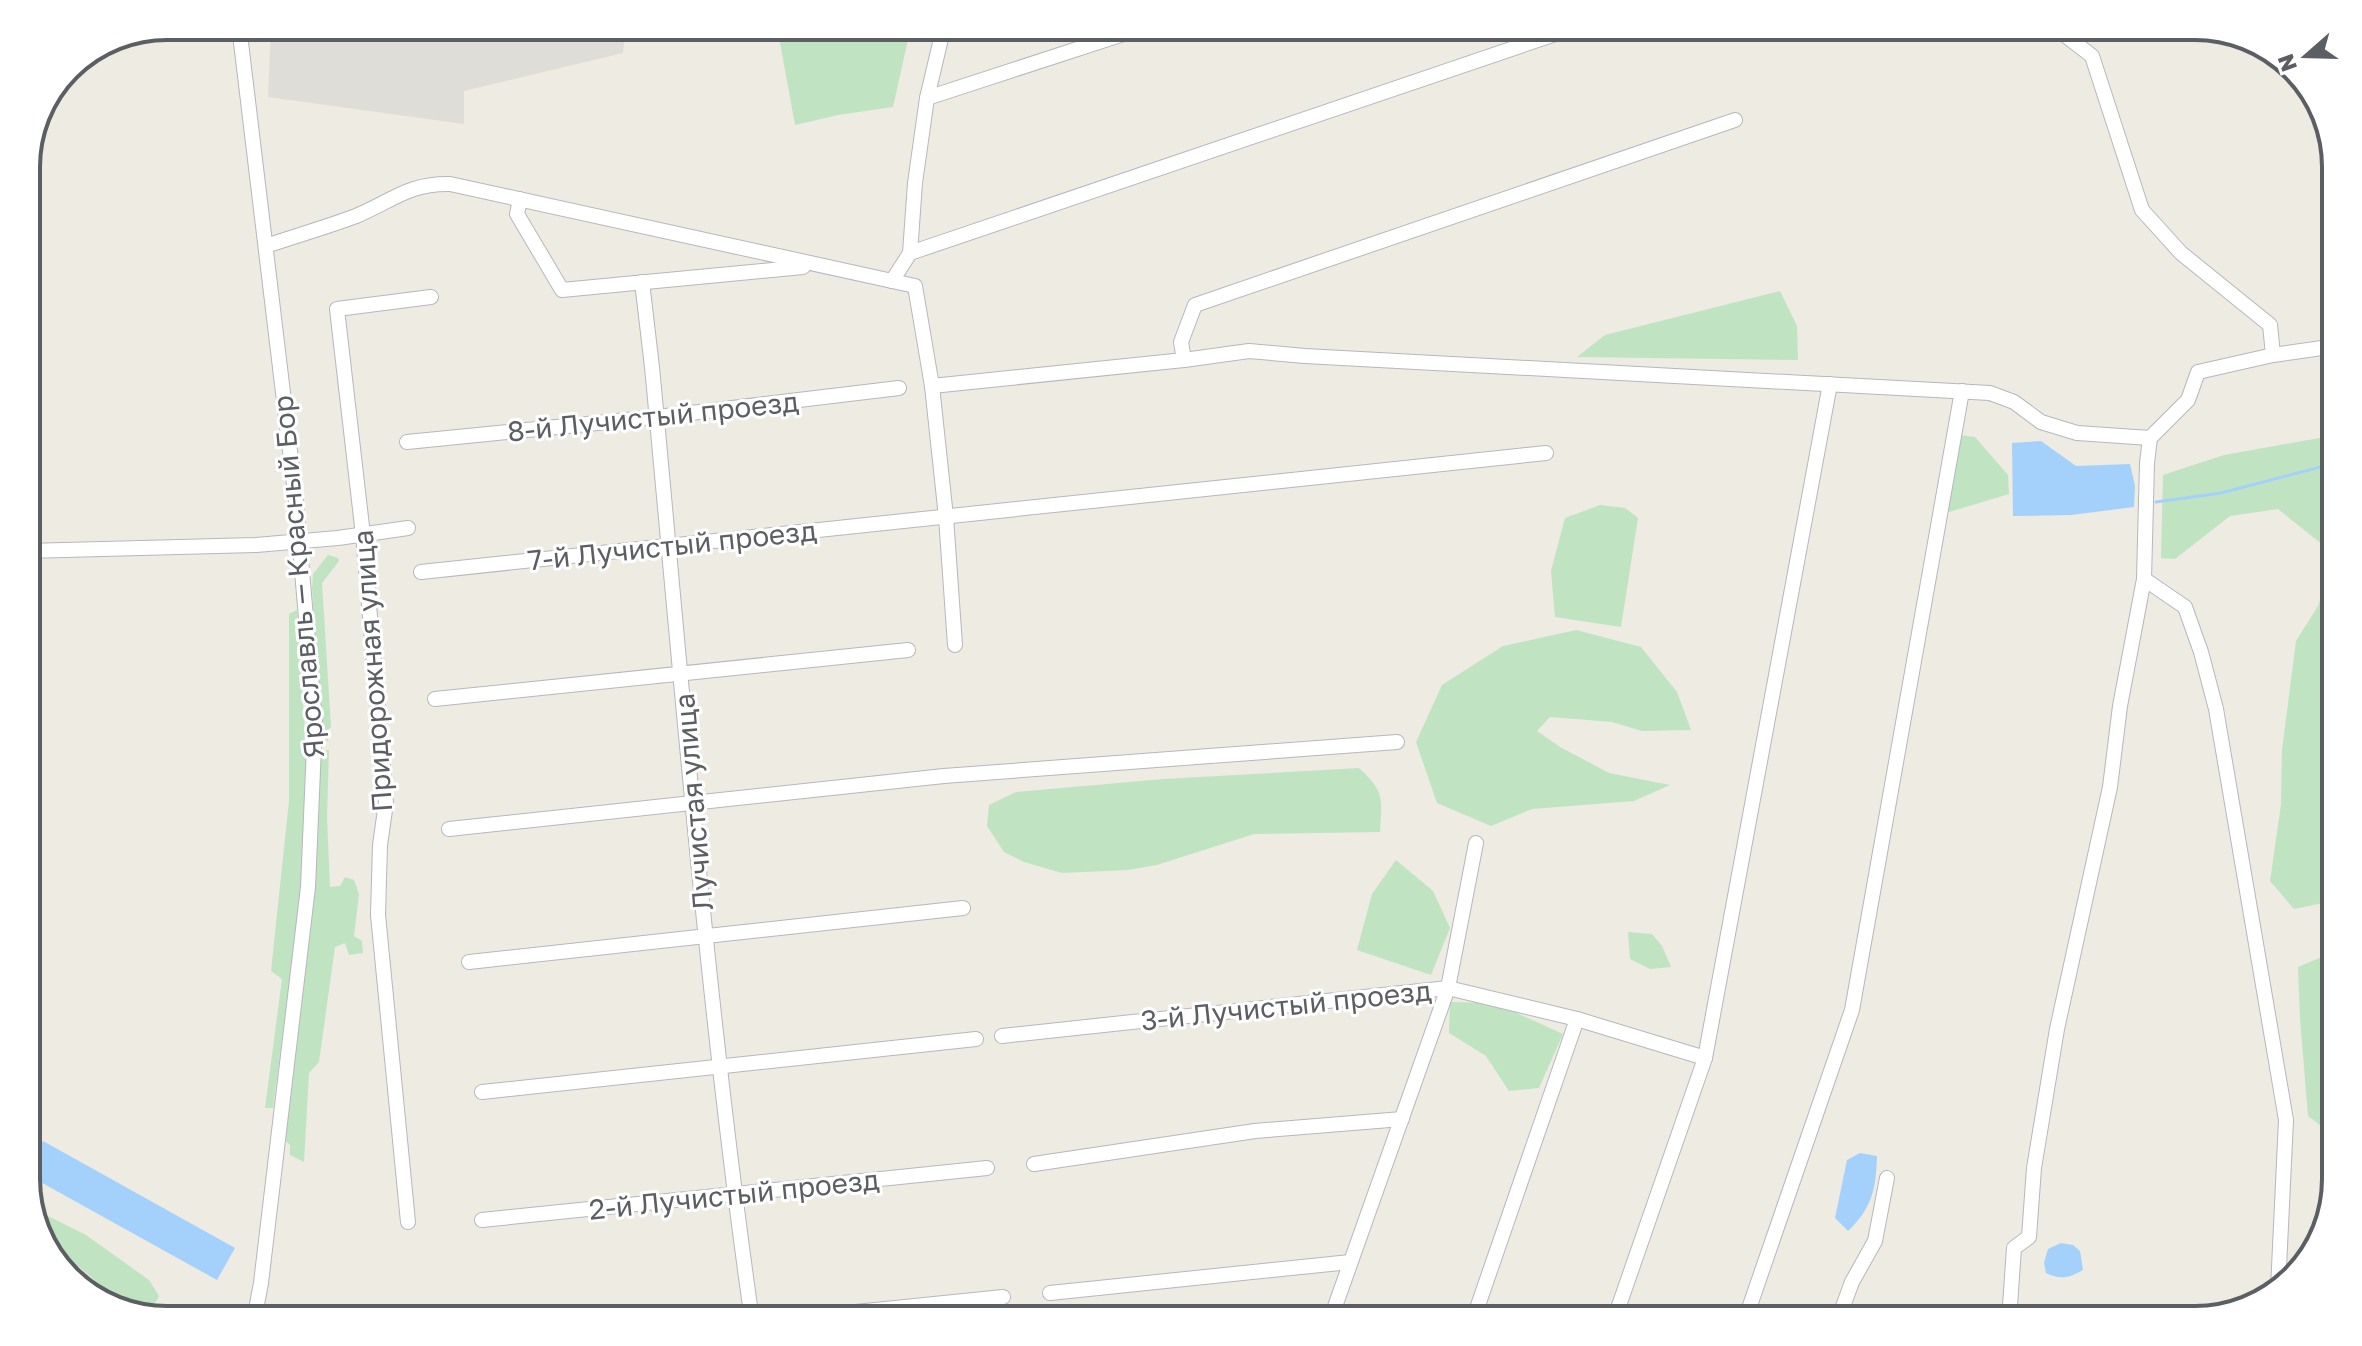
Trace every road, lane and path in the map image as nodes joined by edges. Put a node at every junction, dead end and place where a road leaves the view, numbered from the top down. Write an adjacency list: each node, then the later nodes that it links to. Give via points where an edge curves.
1 (241, 40): 9 (street, Ярославль — Красный Бор)
2 (941, 40): 6 (street)
3 (1105, 40): 6 (street)
4 (1538, 40): 10 (street)
5 (2071, 40): 16 (street, via 2092,56 2142,210 2181,253 2270,325)
6 (927, 98): 10 (street)
7 (1735, 120): 17 (street, via 1195,305 1181,342)
8 (520, 199): 9 (street, via 428,183); 11 (street); 13 (street, via 517,214 562,290)
9 (266, 246): 29 (street, Ярославль — Красный Бор)
10 (910, 253): 12 (street)
11 (816, 266): 12 (street); 13 (street)
12 (892, 281): 19 (street, via 915,286)
13 (642, 282): 22 (street, Лучистая улица)
14 (431, 297): 28 (street, Придорожная улица, via 337,309)
15 (2322, 348): 16 (street)
16 (2273, 355): 23 (street, via 2198,372 2188,400)
17 (1184, 360): 18 (street, via 1249,351); 19 (street)
18 (1830, 384): 21 (street); 49 (street)
19 (932, 386): 26 (street)
20 (899, 388): 22 (street, 8-й Лучистый проезд)
21 (1962, 391): 23 (street, via 1990,393 2014,402 2041,422 2077,433); 69 (street, via 1852,1010)
22 (657, 417): 24 (street, 8-й Лучистый проезд); 30 (street, Лучистая улица)
23 (2150, 438): 33 (street)
24 (407, 442)
25 (1546, 453): 26 (street, 7-й Лучистый проезд)
26 (946, 517): 30 (street, 7-й Лучистый проезд); 34 (street)
27 (408, 528): 28 (street)
28 (363, 535): 29 (street); 58 (street, Придорожная улица, via 386,803 378,915)
29 (300, 542): 31 (street); 63 (street, Ярославль — Красный Бор, via 315,723 308,887)
30 (669, 546): 32 (street, 7-й Лучистый проезд); 36 (street, Лучистая улица)
31 (40, 551)
32 (421, 572)
33 (2144, 579): 60 (street, via 2185,607 2216,709 2286,1120); 71 (street, via 2110,787 2057,1029 2034,1168 2029,1237 2014,1248)
34 (955, 645)
35 (908, 650): 36 (street)
36 (681, 672): 37 (street); 39 (street, Лучистая улица)
37 (435, 699)
38 (1397, 742): 39 (street, via 944,776)
39 (693, 802): 40 (street); 43 (street, Лучистая улица)
40 (449, 829)
41 (1476, 843): 45 (street)
42 (963, 908): 43 (street)
43 (706, 936): 44 (street); 50 (street, Лучистая улица)
44 (469, 962)
45 (1448, 988): 46 (street, 3-й Лучистый проезд); 47 (street, 3-й Лучистый проезд); 52 (street)
46 (1577, 1019): 49 (street, 3-й Лучистый проезд); 67 (street)
47 (1002, 1036)
48 (976, 1039): 50 (street)
49 (1705, 1058): 68 (street)
50 (720, 1065): 51 (street); 56 (street, Лучистая улица)
51 (482, 1092)
52 (1402, 1119): 53 (street, via 1255,1131); 59 (street)
53 (1034, 1164)
54 (987, 1168): 56 (street, 2-й Лучистый проезд)
55 (1887, 1178): 70 (street, via 1875,1241)
56 (734, 1195): 57 (street, 2-й Лучистый проезд); 64 (street, Лучистая улица)
57 (482, 1220)
58 (408, 1222)
59 (1350, 1262): 61 (street); 66 (street)
60 (2279, 1274)
61 (1050, 1293)
62 (1003, 1297): 65 (street)
63 (257, 1306)
64 (750, 1306)
65 (915, 1306)
66 (1335, 1306)
67 (1478, 1306)
68 (1619, 1306)
69 (1750, 1306)
70 (1843, 1306)
71 (2010, 1306)

